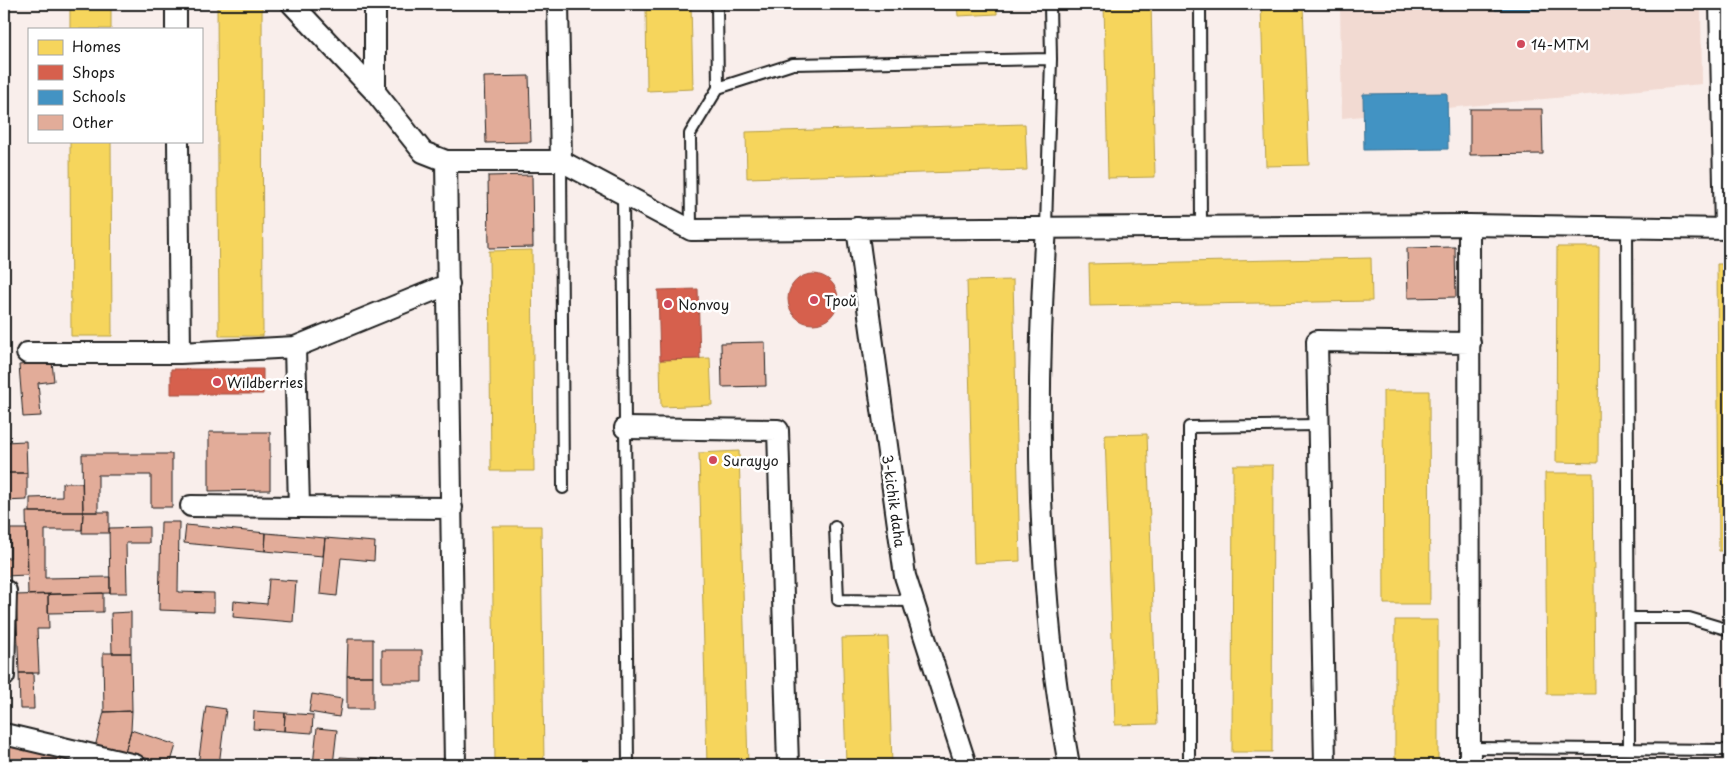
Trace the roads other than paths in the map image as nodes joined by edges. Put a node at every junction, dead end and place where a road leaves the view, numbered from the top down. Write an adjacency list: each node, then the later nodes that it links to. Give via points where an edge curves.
1 (176, 4): 9 (street)
2 (292, 4): 12 (street)
3 (375, 4): 12 (street)
4 (558, 4): 15 (street)
5 (717, 4): 11 (lane)
6 (1050, 4): 10 (lane)
7 (1200, 4): 19 (lane)
8 (1720, 4): 22 (street)
9 (176, 28)
10 (1051, 59): 11 (lane, via 793,64); 18 (lane)
11 (718, 88): 23 (lane, via 690,134)
12 (375, 92): 14 (street, via 423,152)
13 (178, 142): 28 (street)
14 (446, 161): 15 (street); 24 (street)
15 (561, 162): 16 (street); 31 (lane)
16 (623, 195): 23 (street); 30 (lane)
17 (1469, 225): 19 (street); 21 (street); 25 (street)
18 (1046, 227): 19 (street); 20 (street); 50 (street, via 1040,324 1042,552 1057,703)
19 (1201, 227)
20 (857, 228): 23 (street); 37 (street, 3-kichik daha, via 905,576)
21 (1627, 228): 22 (street); 38 (lane)
22 (1727, 229)
23 (691, 230)
24 (449, 284): 26 (street); 34 (street)
25 (1470, 343): 29 (street, via 1317,341); 44 (street)
26 (295, 347): 28 (street); 33 (street)
27 (27, 353): 28 (street)
28 (180, 353)
29 (1319, 425): 51 (lane, via 1189,427); 52 (street)
30 (625, 428): 47 (lane); 48 (street, via 778,430)
31 (563, 488)
32 (190, 506): 33 (street)
33 (300, 507): 34 (street)
34 (452, 508): 46 (street)
35 (835, 527): 37 (lane, via 838,600)
36 (4, 591): 40 (street)
37 (913, 601): 49 (street, 3-kichik daha)
38 (1629, 618): 39 (lane, via 1689,618); 42 (lane)
39 (1729, 630)
40 (4, 676)
41 (4, 734): 45 (street)
42 (1629, 749): 43 (lane); 44 (lane)
43 (1729, 750)
44 (1471, 757)
45 (135, 765)
46 (455, 765)
47 (628, 765)
48 (788, 765)
49 (966, 765)
50 (1068, 765)
51 (1189, 765)
52 (1325, 765)

